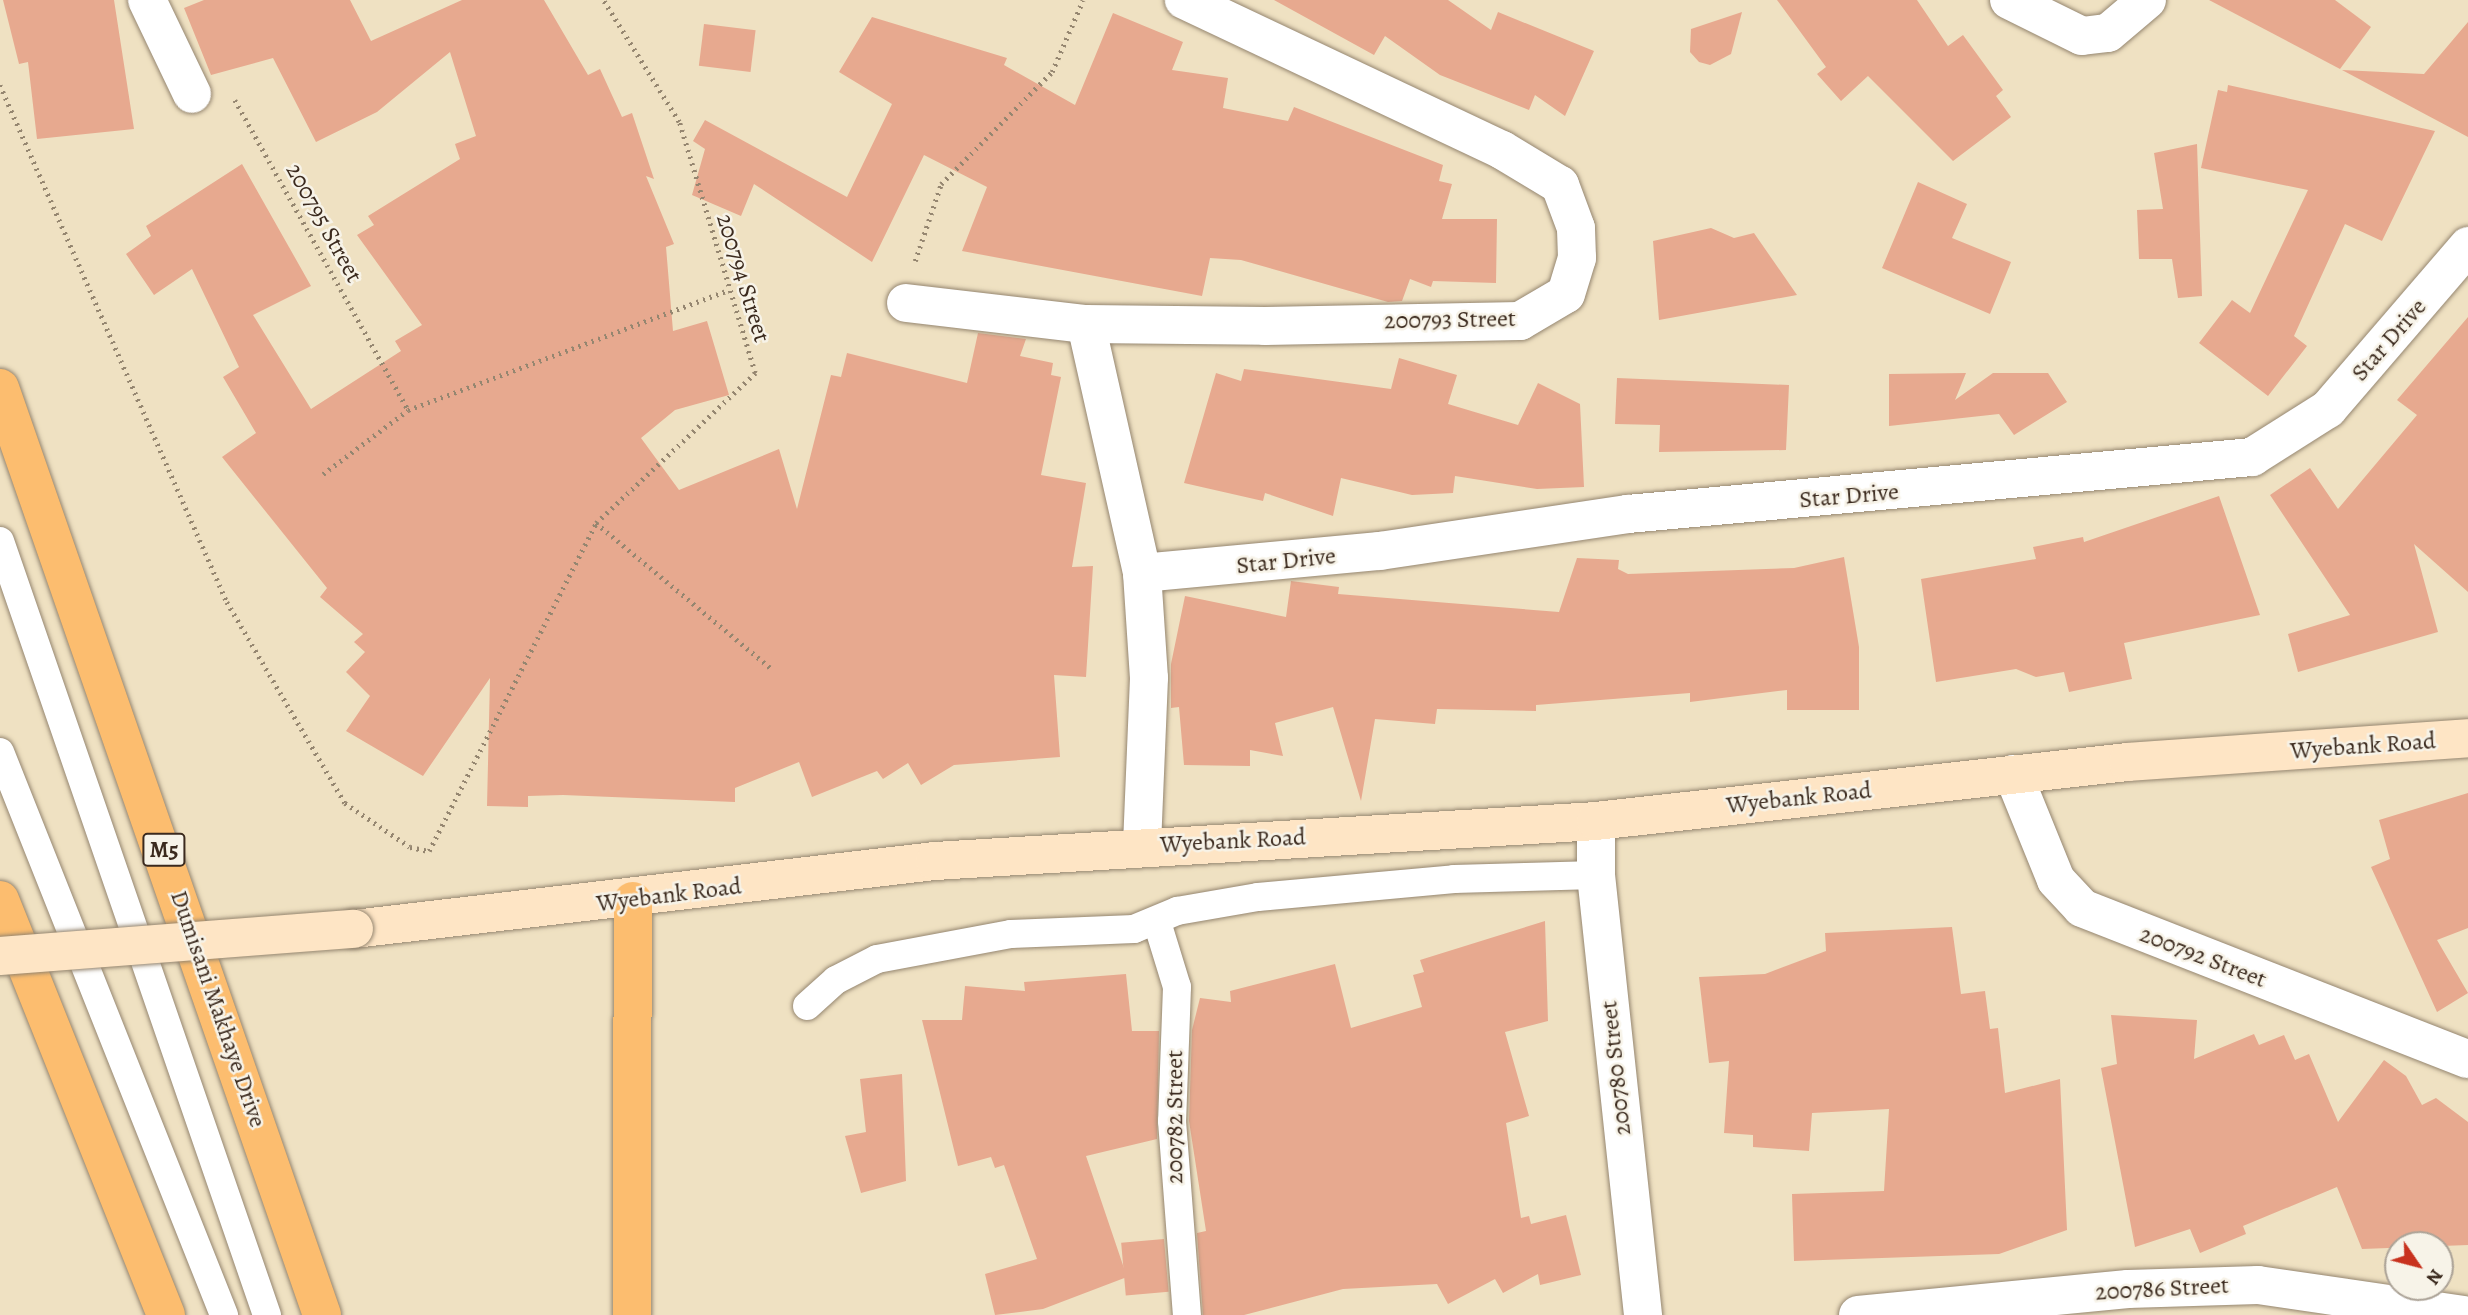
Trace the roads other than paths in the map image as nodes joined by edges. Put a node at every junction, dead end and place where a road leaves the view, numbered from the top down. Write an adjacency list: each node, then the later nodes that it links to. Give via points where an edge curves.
1 (147, 0): 5 (street)
2 (1184, 0): 8 (street, 200793 Street, via 1502,150 1560,185 1576,228 1574,276 1555,305 1520,321)
3 (2009, 0): 4 (street, via 2082,36 2108,33)
4 (2147, 0)
5 (192, 94)
6 (2468, 246): 11 (street, Star Drive, via 2328,409 2252,457 1628,514 1380,551)
7 (906, 303): 8 (street, 200793 Street)
8 (1086, 324): 11 (street)
9 (0, 388): 28 (main road, Dumisani Makhaye Drive / M5)
10 (0, 541): 27 (lane)
11 (1142, 573): 16 (street, via 1149,678)
12 (2468, 738): 14 (street, Wyebank Road)
13 (0, 752): 26 (lane)
14 (2013, 774): 15 (street, Wyebank Road); 23 (street, 200792 Street, via 2056,880 2082,908)
15 (1596, 821): 16 (street, Wyebank Road); 17 (street, 200780 Street)
16 (1142, 846): 19 (street, Wyebank Road, via 935,862)
17 (1595, 876): 20 (lane, via 1454,878 1258,897 1177,911); 31 (street, 200780 Street)
18 (0, 900): 25 (main road)
19 (633, 901): 21 (street, Wyebank Road, bridge, via 354,929); 29 (main road)
20 (1157, 922): 22 (lane, via 1134,929 1011,934 877,959 836,980); 30 (lane, 200782 Street, via 1177,987 1172,1121)
21 (0, 956)
22 (807, 1006)
23 (2468, 1059)
24 (2259, 1300): 32 (street, 200786 Street, via 2128,1289); 33 (street, 200786 Street)
25 (166, 1315)
26 (224, 1315)
27 (267, 1315)
28 (322, 1315)
29 (632, 1315)
30 (1187, 1315)
31 (1643, 1315)
32 (1858, 1315)
33 (2464, 1315)

